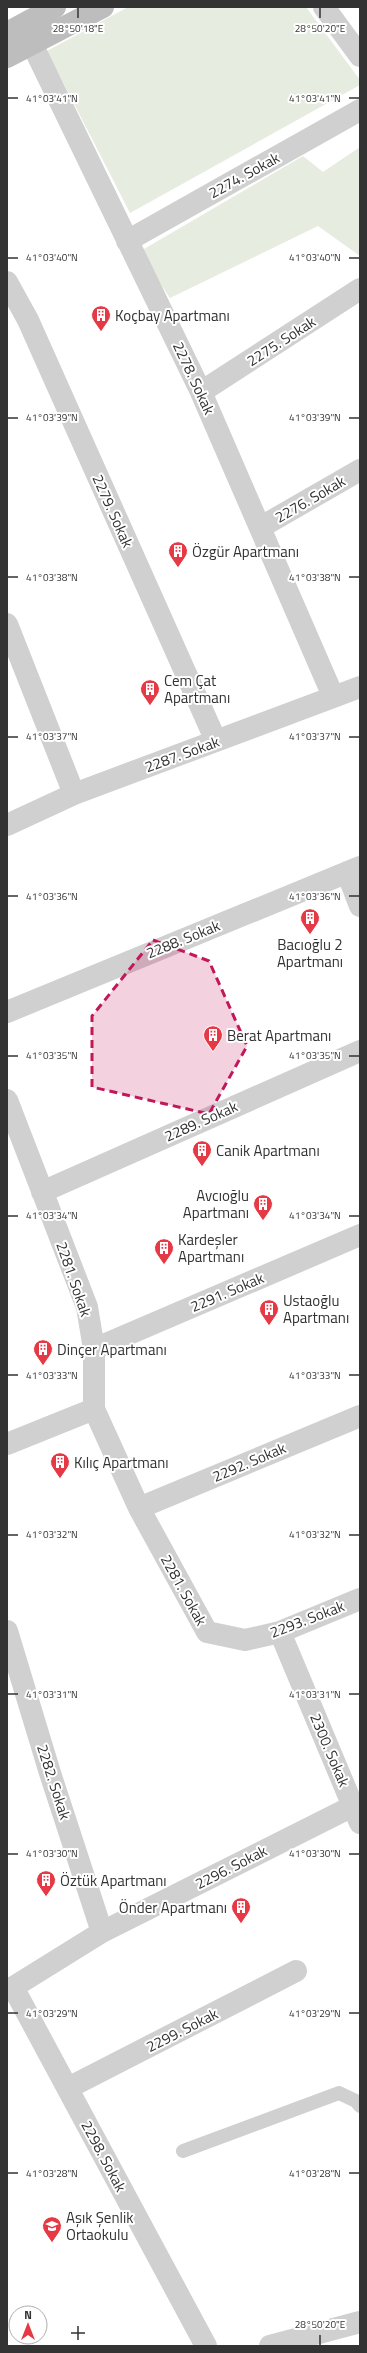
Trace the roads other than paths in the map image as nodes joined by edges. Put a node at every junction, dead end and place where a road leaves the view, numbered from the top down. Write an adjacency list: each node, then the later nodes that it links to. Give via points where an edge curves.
1 (55, 7): 4 (street)
2 (103, 7): 5 (street)
3 (324, 7): 6 (street)
4 (7, 33)
5 (32, 44): 7 (street); 9 (street, 2278. Sokak)
6 (360, 56)
7 (7, 57)
8 (360, 110): 9 (street, 2274. Sokak)
9 (127, 241): 12 (street, 2278. Sokak)
10 (7, 282): 18 (street, 2279. Sokak, via 28,320)
11 (360, 289): 12 (street, 2275. Sokak)
12 (201, 392): 14 (street, 2278. Sokak)
13 (360, 470): 14 (street, 2276. Sokak)
14 (261, 528): 17 (street, 2278. Sokak)
15 (7, 624): 19 (street)
16 (360, 687): 17 (street, 2287. Sokak)
17 (333, 696): 18 (street, 2287. Sokak)
18 (216, 741): 19 (street, 2287. Sokak)
19 (74, 794): 20 (street, 2287. Sokak)
20 (7, 825)
21 (353, 870): 22 (street); 23 (street, 2288. Sokak)
22 (360, 906)
23 (7, 1012)
24 (360, 1051): 26 (street, 2289. Sokak)
25 (7, 1100): 26 (street, 2281. Sokak)
26 (42, 1192): 28 (street, 2281. Sokak, via 87,1307)
27 (360, 1235): 28 (street, 2291. Sokak)
28 (94, 1349): 29 (street, 2281. Sokak)
29 (94, 1409): 31 (street); 32 (street, 2281. Sokak)
30 (360, 1416): 32 (street, 2292. Sokak)
31 (7, 1444)
32 (139, 1508): 35 (street, 2281. Sokak)
33 (360, 1599): 36 (street, 2293. Sokak)
34 (7, 1631): 38 (street, 2282. Sokak)
35 (207, 1632): 36 (street, 2293. Sokak, via 245,1640)
36 (280, 1632): 37 (street, 2300. Sokak)
37 (357, 1815): 38 (street, 2296. Sokak)
38 (102, 1932): 40 (street, 2296. Sokak)
39 (296, 1971): 41 (street, 2299. Sokak)
40 (10, 1989): 41 (street, 2298. Sokak)
41 (68, 2088): 45 (street, 2298. Sokak)
42 (360, 2106): 43 (lane, via 356,2101 339,2093)
43 (183, 2151)
44 (360, 2322): 46 (street)
45 (206, 2346)
46 (270, 2346)

